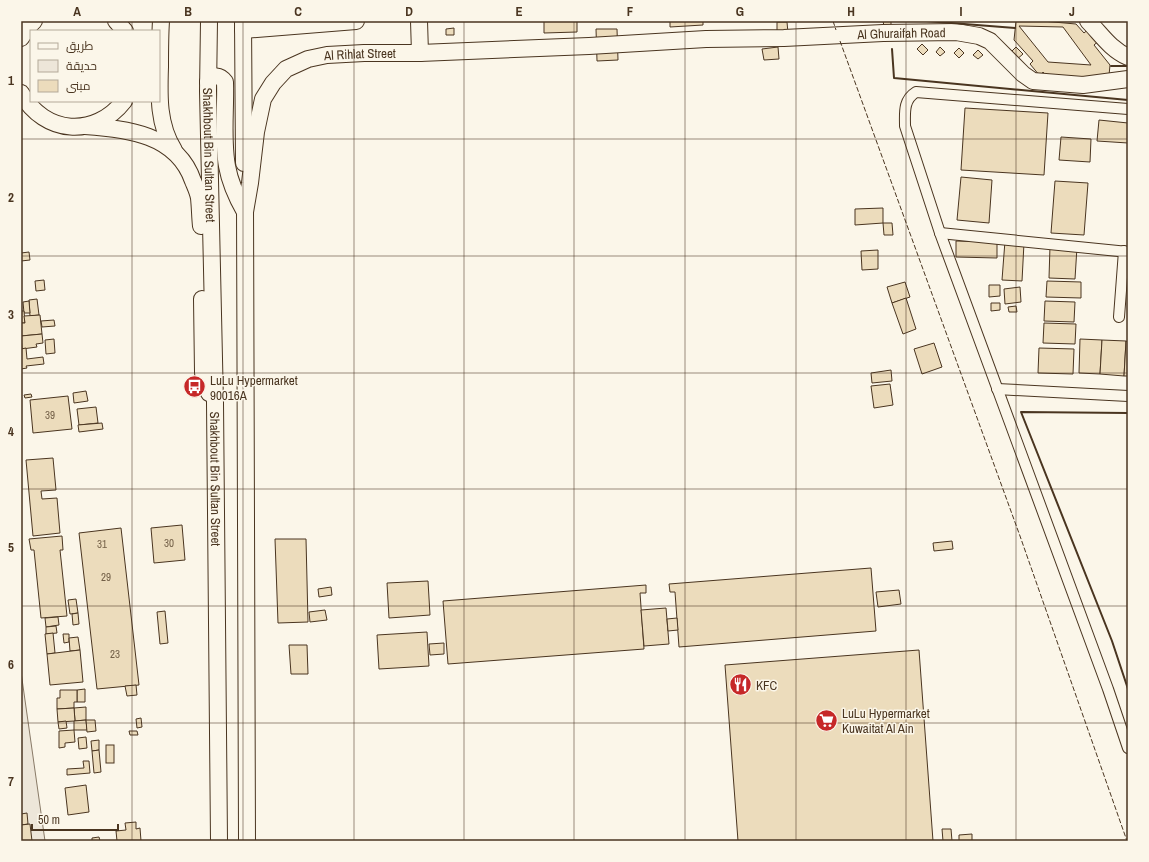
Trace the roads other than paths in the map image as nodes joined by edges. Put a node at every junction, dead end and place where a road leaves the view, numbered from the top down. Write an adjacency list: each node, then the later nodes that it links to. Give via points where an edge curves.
1 (34, 21): 11 (main road)
2 (116, 21): 10 (main road)
3 (161, 21): 15 (main road)
4 (209, 21): 17 (main road, Shakhbout Bin Sultan Street)
5 (356, 21): 8 (main road)
6 (419, 21): 13 (main road)
7 (1088, 21): 14 (main road, via 1108,45)
8 (318, 22): 9 (main road)
9 (243, 25): 26 (main road)
10 (123, 30)
11 (21, 38)
12 (589, 46): 13 (main road, Al Rihlat Street); 16 (main road, Al Ghuraifah Road, via 706,39 968,33 990,41 1033,81 1083,85)
13 (420, 53): 26 (main road, Al Rihlat Street, via 327,55 308,59 286,69 263,99)
14 (1128, 57)
15 (160, 60)
16 (1128, 79)
17 (208, 82): 26 (main road, via 216,76 224,82 227,166 231,182); 32 (main road, Shakhbout Bin Sultan Street)
18 (21, 93): 23 (main road, via 33,110)
19 (123, 102): 24 (main road, via 107,118)
20 (159, 102): 25 (main road, via 168,141)
21 (1128, 108): 27 (street, via 916,92 911,95 904,110 905,126)
22 (21, 110): 23 (main road)
23 (43, 118): 24 (main road, via 63,126)
24 (84, 126): 25 (main road, via 131,131 160,142)
25 (176, 154): 32 (main road, via 191,175 199,197 203,372 207,390)
26 (245, 212): 35 (main road)
27 (940, 233): 28 (street); 30 (street)
28 (1126, 251): 29 (street)
29 (1119, 317)
30 (996, 389): 31 (street); 33 (street)
31 (1128, 396)
32 (215, 403): 34 (main road, Shakhbout Bin Sultan Street)
33 (1128, 748)
34 (219, 841)
35 (247, 841)

